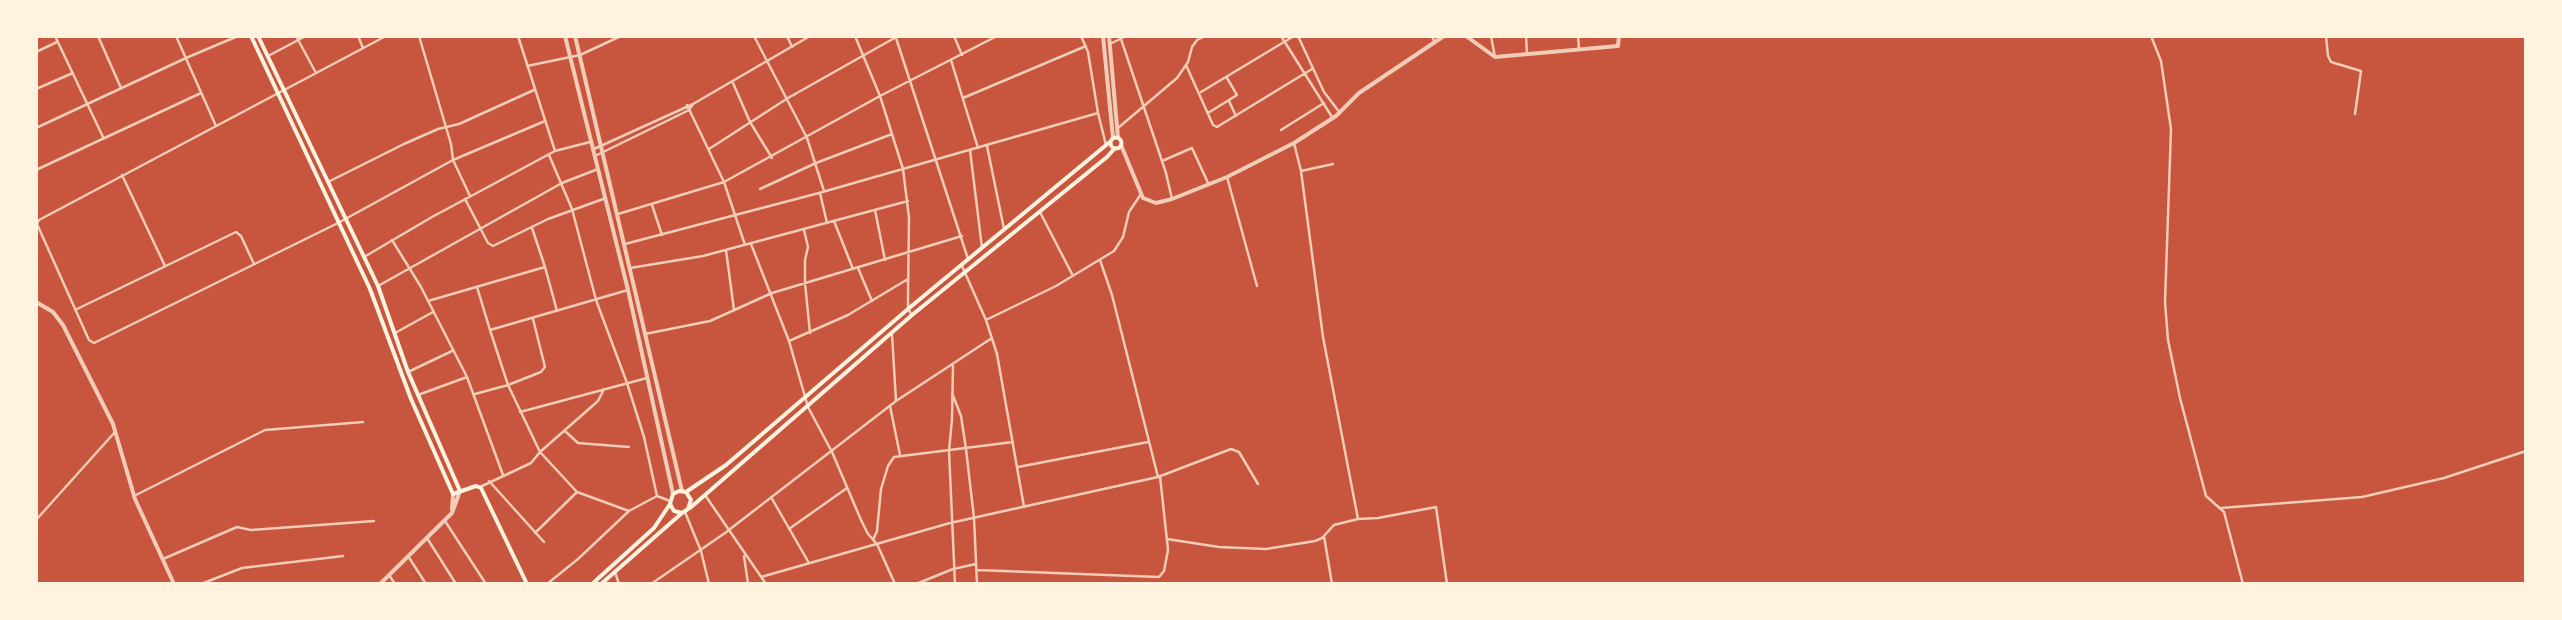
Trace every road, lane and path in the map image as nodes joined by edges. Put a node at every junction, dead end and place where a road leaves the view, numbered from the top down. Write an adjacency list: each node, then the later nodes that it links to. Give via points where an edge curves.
1 (55, 36): 42 (street)
2 (98, 36): 72 (street)
3 (176, 36): 57 (street)
4 (238, 36): 57 (street)
5 (251, 36): 78 (main road)
6 (258, 36): 54 (main road)
7 (296, 36): 41 (street)
8 (306, 36): 41 (street)
9 (358, 36): 48 (street)
10 (386, 36): 48 (street)
11 (419, 36): 99 (street)
12 (518, 36): 62 (street)
13 (565, 36): 58 (street)
14 (575, 36): 52 (street)
15 (621, 36): 52 (street)
16 (754, 36): 60 (street)
17 (787, 36): 47 (street)
18 (810, 36): 47 (street)
19 (855, 36): 51 (street)
20 (954, 36): 53 (street)
21 (997, 36): 53 (street)
22 (1082, 36): 46 (street)
23 (1103, 36): 107 (street)
24 (1110, 36): 45 (street)
25 (1126, 36): 40 (street)
26 (1206, 36): 61 (street, via 1192,47)
27 (1281, 36): 43 (street)
28 (1294, 36): 43 (street)
29 (1298, 36): 64 (street)
30 (1432, 36): 44 (street)
31 (1444, 36): 44 (street)
32 (1466, 36): 56 (street)
33 (1491, 36): 56 (street)
34 (1526, 36): 55 (street)
35 (1578, 36): 49 (street)
36 (1619, 36): 49 (street, via 1618,46)
37 (2151, 36): 257 (street, via 2161,61 2172,129 2165,302 2168,340 2206,496)
38 (2326, 36): 92 (street, via 2331,62 2361,71)
39 (897, 37): 51 (street); 70 (street)
40 (1121, 39): 45 (street); 87 (street)
41 (298, 40): 54 (street); 67 (street)
42 (58, 42): 50 (street); 66 (street)
43 (1284, 42): 68 (street); 69 (street)
44 (1435, 43): 91 (street, via 1359,93)
45 (1110, 44): 102 (street)
46 (1086, 46): 81 (street); 89 (street)
47 (792, 47): 60 (street)
48 (363, 48): 67 (street)
49 (1579, 50): 55 (street)
50 (36, 52)
51 (864, 54): 79 (street); 80 (street)
52 (580, 55): 58 (street); 63 (street)
53 (962, 55): 59 (street)
54 (268, 56): 75 (main road)
55 (1527, 56): 56 (street)
56 (1495, 57)
57 (186, 58): 72 (street); 77 (street)
58 (571, 58): 62 (street); 65 (street)
59 (952, 60): 70 (street); 81 (street)
60 (768, 62): 71 (street); 80 (street)
61 (1186, 65): 76 (street); 87 (street, via 1177,78)
62 (527, 66): 74 (street)
63 (583, 69): 65 (street); 111 (street)
64 (1312, 69): 68 (street); 91 (street)
65 (574, 71): 108 (street)
66 (72, 73): 73 (street); 84 (street)
67 (316, 73): 75 (street)
68 (1304, 75): 83 (street); 93 (street)
69 (1226, 78): 76 (street); 82 (street, via 1237,95)
70 (909, 82): 79 (street); 124 (street)
71 (732, 83): 85 (street); 96 (street)
72 (121, 88): 84 (street)
73 (36, 89)
74 (534, 90): 95 (street); 99 (street)
75 (283, 91): 78 (street); 135 (main road)
76 (1200, 92): 90 (street)
77 (201, 93): 98 (street); 105 (street)
78 (278, 94): 98 (street); 156 (main road)
79 (880, 96): 104 (street); 106 (street)
80 (788, 98): 96 (street); 106 (street)
81 (963, 98): 114 (street)
82 (1229, 101): 90 (street); 93 (street)
83 (1324, 103): 94 (street); 103 (street)
84 (88, 104): 100 (street); 105 (street)
85 (693, 104): 86 (street); 88 (street)
86 (687, 105): 88 (street); 97 (street)
87 (1143, 109): 102 (street); 126 (street)
88 (690, 110): 101 (street); 117 (street)
89 (1098, 113): 112 (street); 113 (street)
90 (1208, 113): 93 (street, via 1217,127)
91 (1340, 113): 94 (street)
92 (2355, 114)
93 (1236, 116)
94 (1333, 119): 109 (street)
95 (545, 121): 119 (street); 125 (street)
96 (750, 122): 117 (street); 123 (street)
97 (650, 123): 101 (street); 111 (street)
98 (216, 126): 133 (street)
99 (446, 127): 125 (street); 135 (street)
100 (36, 128)
101 (652, 129): 120 (street)
102 (1117, 129): 107 (street)
103 (1281, 130)
104 (892, 134): 127 (street); 129 (street)
105 (103, 137): 130 (street)
106 (807, 138): 123 (street); 127 (street)
107 (1114, 139): 110 (main road); 113 (main road); 115 (main road)
108 (590, 142): 116 (street); 119 (street)
109 (1294, 143): 132 (street); 134 (street)
110 (1121, 145): 115 (main road); 142 (street)
111 (601, 146): 116 (street); 120 (street)
112 (987, 146): 114 (street); 161 (street)
113 (1106, 147): 161 (main road)
114 (978, 148): 118 (street)
115 (1115, 148): 151 (main road)
116 (592, 149): 122 (street)
117 (709, 149): 137 (street)
118 (970, 150): 124 (street); 168 (street)
119 (556, 152): 121 (street)
120 (603, 153): 122 (street); 152 (street)
121 (550, 155): 136 (street); 143 (street)
122 (594, 156): 131 (street)
123 (772, 158): 137 (street)
124 (936, 159): 129 (street); 163 (street)
125 (453, 160): 143 (street); 154 (street)
126 (1162, 161): 138 (street, via 1192,148); 146 (street)
127 (816, 163): 139 (street); 140 (street)
128 (1333, 164): 132 (street)
129 (903, 169): 140 (street); 147 (street)
130 (36, 170)
131 (598, 170): 136 (street); 144 (street)
132 (1301, 171): 262 (street, via 1323,337)
133 (122, 175): 176 (street); 197 (street, via 37,222)
134 (1227, 177): 138 (street); 188 (street)
135 (328, 182): 154 (main road)
136 (562, 182): 149 (street); 159 (street)
137 (724, 182): 148 (street); 153 (street)
138 (1209, 185): 146 (street)
139 (760, 189)
140 (824, 191): 141 (street)
141 (819, 193): 153 (street); 157 (street)
142 (1141, 194): 146 (street, via 1151,202); 174 (street, via 1126,218 1121,242)
143 (470, 196): 145 (street)
144 (606, 198): 149 (street); 190 (street)
145 (465, 199): 159 (street); 164 (street)
146 (1172, 199)
147 (908, 201): 150 (street); 170 (street)
148 (652, 205): 152 (street); 162 (street)
149 (572, 210): 158 (street); 192 (street)
150 (875, 210): 155 (street); 172 (street)
151 (1040, 212): 183 (main road); 184 (street)
152 (616, 215): 165 (street)
153 (735, 216): 162 (street); 167 (street)
154 (345, 219): 156 (street); 171 (main road)
155 (834, 221): 157 (street); 181 (street)
156 (338, 223): 175 (street); 249 (main road, via 370,290 411,398)
157 (827, 223): 160 (street)
158 (532, 227): 159 (street, via 493,246); 178 (street)
159 (481, 230): 182 (street)
160 (804, 230): 166 (street); 186 (street, via 808,247)
161 (1004, 230): 168 (main road)
162 (662, 235): 165 (street)
163 (962, 236): 170 (street); 173 (street)
164 (392, 240): 171 (street); 182 (street)
165 (624, 244): 179 (street)
166 (751, 244): 167 (street); 191 (street)
167 (744, 245): 169 (street)
168 (982, 249): 173 (main road)
169 (726, 250): 179 (street); 198 (street)
170 (909, 253): 172 (street); 185 (street)
171 (363, 257): 187 (main road)
172 (885, 260): 180 (street)
173 (969, 260): 177 (main road)
174 (1100, 260): 184 (street); 231 (street)
175 (254, 264): 176 (street, via 238,232); 197 (street, via 94,343 89,340)
176 (165, 266): 197 (street)
177 (962, 266): 183 (street); 196 (main road)
178 (545, 268): 189 (street); 199 (street)
179 (630, 268): 207 (street)
180 (858, 268): 181 (street); 194 (street)
181 (853, 269): 186 (street)
182 (410, 270): 187 (street); 193 (street)
183 (966, 271): 201 (main road); 203 (street)
184 (1073, 276): 203 (street)
185 (908, 279): 194 (street); 196 (street)
186 (805, 283): 191 (street); 206 (street)
187 (378, 286): 205 (main road)
188 (1257, 286)
189 (477, 287): 193 (street); 204 (street)
190 (628, 290): 192 (street); 215 (street)
191 (772, 293): 198 (street); 210 (street)
192 (596, 300): 199 (street); 216 (street)
193 (428, 301): 200 (street)
194 (872, 301): 206 (street)
195 (36, 302): 229 (street, via 52,312 63,325)
196 (908, 309): 201 (street); 222 (main road)
197 (75, 310)
198 (734, 310): 207 (street, via 710,321)
199 (557, 311): 202 (street)
200 (433, 312): 205 (street); 211 (street)
201 (912, 315): 208 (main road)
202 (533, 319): 204 (street); 217 (street, via 545,367 541,372)
203 (986, 320): 209 (street)
204 (490, 330): 217 (street)
205 (395, 333): 213 (main road)
206 (810, 333): 210 (street)
207 (645, 334): 248 (street)
208 (892, 334): 223 (street); 224 (main road)
209 (992, 338): 212 (street); 230 (street)
210 (789, 341): 222 (street)
211 (452, 351): 213 (street); 214 (street)
212 (953, 365): 219 (street); 223 (street)
213 (408, 372): 221 (main road)
214 (467, 376): 220 (street); 221 (street)
215 (648, 378): 216 (street); 250 (street)
216 (627, 383): 218 (street); 253 (street, via 644,437)
217 (508, 385): 220 (street); 226 (street)
218 (604, 389): 226 (street); 228 (street, via 598,401)
219 (952, 392): 233 (street, via 962,416); 235 (street)
220 (475, 394): 240 (street)
221 (418, 395): 246 (main road)
222 (805, 398): 224 (street); 248 (main road, via 716,474)
223 (896, 401): 225 (street)
224 (808, 406): 237 (street); 251 (main road)
225 (890, 406): 237 (street); 238 (street)
226 (520, 412): 236 (street)
227 (363, 422): 252 (street, via 265,430)
228 (565, 430): 232 (street, via 578,444); 236 (street)
229 (116, 431): 252 (street); 263 (street)
230 (1013, 442): 233 (street); 239 (street)
231 (1148, 442): 239 (street); 241 (street)
232 (629, 447)
233 (966, 449): 235 (street); 261 (street)
234 (2526, 450): 257 (street, via 2444,478 2362,497)
235 (949, 451): 238 (street); 266 (street)
236 (540, 452): 240 (street, via 531,463); 247 (street)
237 (832, 452): 245 (street); 254 (street)
238 (900, 455): 272 (street, via 891,460 880,489 877,531)
239 (1018, 467): 256 (street)
240 (502, 476): 242 (street)
241 (1159, 476): 243 (street, via 1235,449); 256 (street); 273 (street)
242 (489, 481): 244 (street); 269 (street)
243 (1258, 484)
244 (480, 487): 246 (main road); 295 (main road)
245 (847, 488): 267 (street); 272 (street)
246 (460, 491): 249 (main road); 260 (street)
247 (577, 492): 258 (street); 269 (street)
248 (684, 492): 250 (main road); 259 (main road, via 691,500)
249 (453, 494): 260 (street)
250 (673, 494): 255 (main road)
251 (704, 494): 259 (main road); 268 (street)
252 (134, 496): 280 (street)
253 (657, 496): 255 (street); 258 (street)
254 (770, 497): 267 (street); 268 (street)
255 (670, 503): 259 (main road, via 674,511); 297 (main road, via 654,528)
256 (1024, 507): 261 (street)
257 (2221, 508): 310 (street)
258 (630, 511): 296 (street)
259 (685, 511): 276 (street); 285 (main road)
260 (452, 513): 265 (street)
261 (974, 518): 266 (street); 282 (street)
262 (1358, 519): 270 (street, via 1334,525); 309 (street, via 1436,507)
263 (36, 520)
264 (374, 521): 280 (street, via 251,530 237,527)
265 (445, 521): 271 (street); 294 (street)
266 (950, 523): 275 (street); 283 (street)
267 (790, 529): 281 (street)
268 (729, 530): 276 (street); 277 (street)
269 (535, 533): 274 (street)
270 (1324, 536): 273 (street, via 1315,541 1266,549); 308 (street)
271 (426, 538): 279 (street); 293 (street)
272 (873, 540): 275 (street)
273 (1167, 540): 284 (street, via 1164,571 1155,578)
274 (544, 542)
275 (877, 544): 281 (street); 304 (street)
276 (701, 551): 300 (street); 301 (street)
277 (744, 555): 287 (street); 302 (street)
278 (343, 556): 289 (street, via 242,568)
279 (408, 556): 286 (street); 292 (street)
280 (163, 559): 288 (street)
281 (809, 563): 287 (street)
282 (976, 564): 283 (street); 284 (street)
283 (953, 569): 305 (street); 306 (street)
284 (977, 570): 307 (street)
285 (615, 572): 298 (main road); 299 (street)
286 (389, 575): 290 (street); 291 (street)
287 (761, 576): 303 (street)
288 (174, 584)
289 (201, 584)
290 (380, 584)
291 (395, 584)
292 (426, 584)
293 (456, 584)
294 (486, 584)
295 (527, 584)
296 (547, 584)
297 (592, 584)
298 (601, 584)
299 (619, 584)
300 (651, 584)
301 (709, 584)
302 (748, 584)
303 (766, 584)
304 (895, 584)
305 (916, 584)
306 (955, 584)
307 (977, 584)
308 (1332, 584)
309 (1447, 584)
310 (2243, 584)

